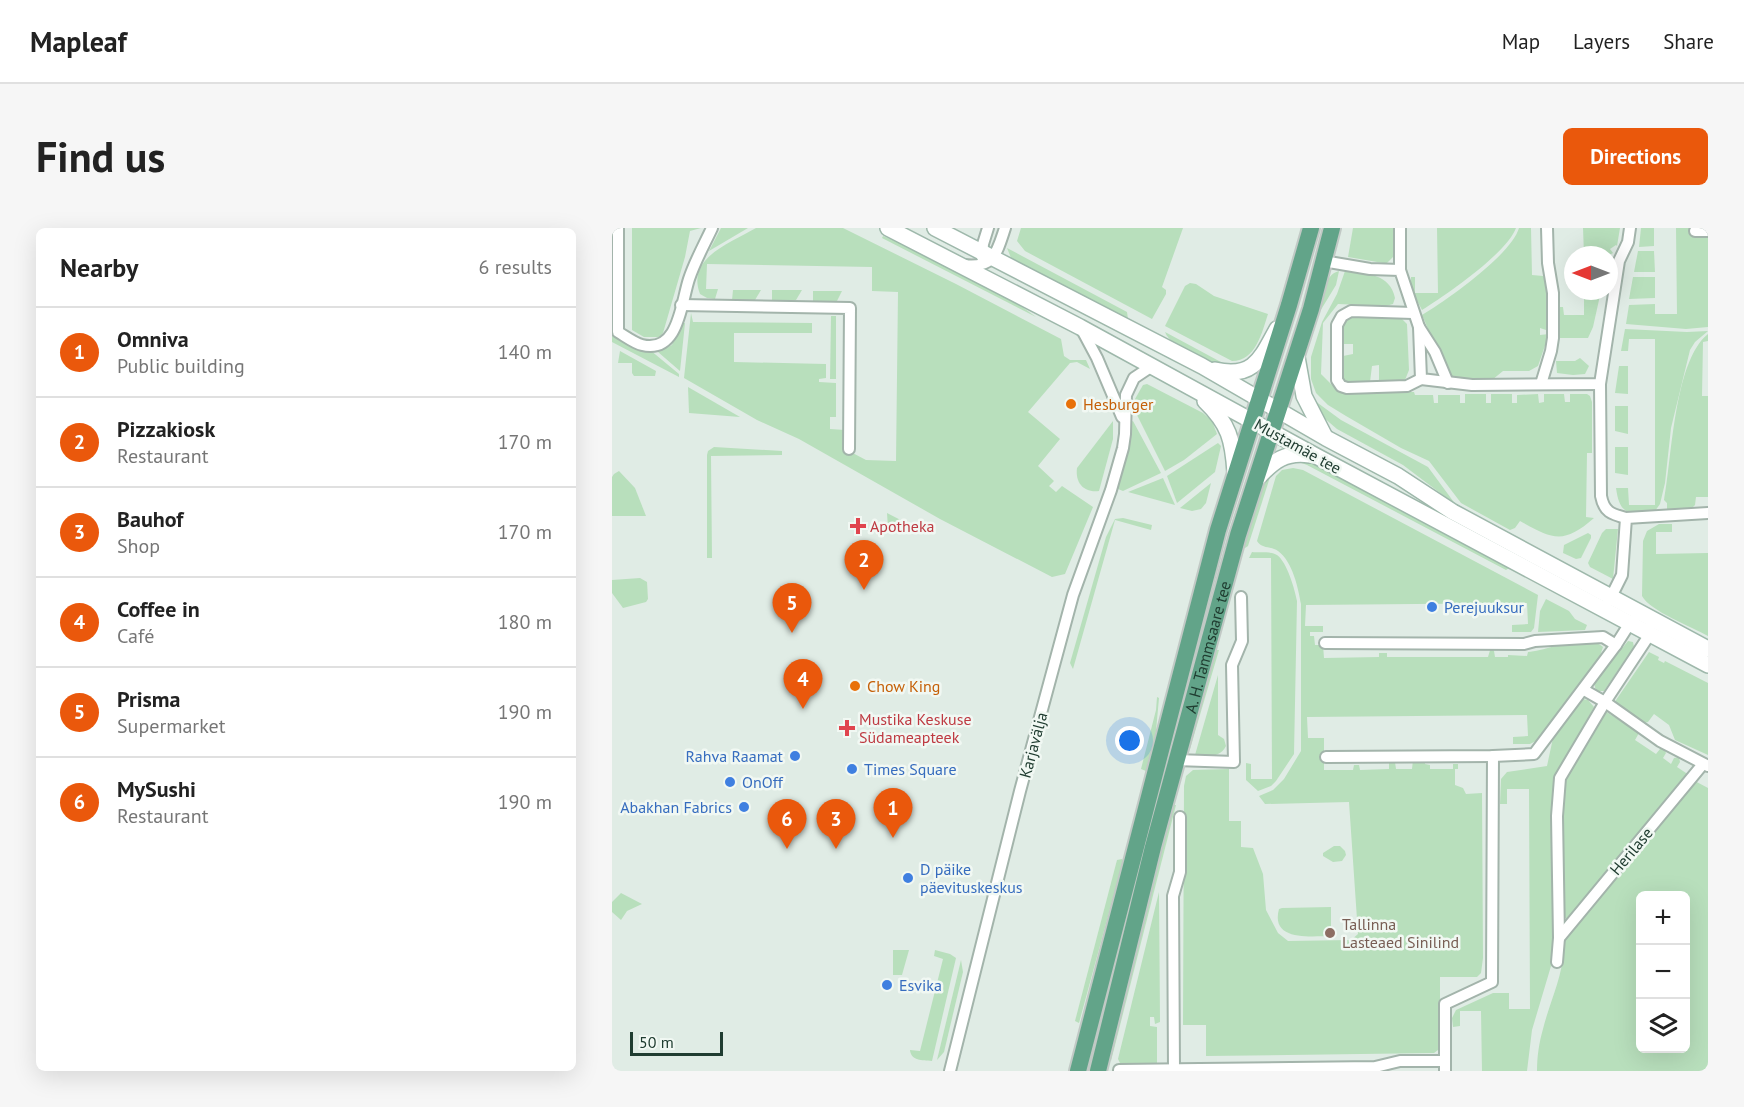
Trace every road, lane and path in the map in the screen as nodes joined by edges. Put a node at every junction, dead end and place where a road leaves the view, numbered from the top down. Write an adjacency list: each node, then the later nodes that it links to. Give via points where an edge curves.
1 (618, 228): 23 (street)
2 (712, 228): 18 (street, via 697,257)
3 (888, 228): 16 (main road, Mustamäe tee, via 961,264)
4 (963, 228): 12 (main road)
5 (988, 228): 16 (street)
6 (1005, 228): 16 (street)
7 (1311, 228): 19 (main road, A. H. Tammsaare tee)
8 (1332, 228): 15 (main road, A. H. Tammsaare tee)
9 (1400, 228): 17 (street)
10 (1547, 228): 29 (street, via 1553,338)
11 (1630, 228): 30 (street, via 1619,261)
12 (939, 230): 16 (main road, Mustamäe tee)
13 (1695, 231): 14 (street)
14 (1708, 231)
15 (1323, 261): 17 (street); 24 (main road, A. H. Tammsaare tee)
16 (987, 264): 21 (main road, Mustamäe tee); 26 (main road, Mustamäe tee)
17 (1400, 270): 20 (street)
18 (681, 305): 23 (street, via 677,323 665,342 640,345); 38 (street, via 850,308)
19 (1289, 305): 26 (main road, via 1253,366 1234,373); 32 (main road, A. H. Tammsaare tee)
20 (1413, 313): 22 (street); 27 (street, via 1351,311 1342,316 1337,325 1337,380 1347,388 1407,387)
21 (1080, 327): 25 (main road, Mustamäe tee); 35 (street, Karjavälja)
22 (1419, 327): 27 (street); 28 (street)
23 (615, 330)
24 (1297, 357): 33 (main road, A. H. Tammsaare tee); 37 (main road, via 1304,396)
25 (1152, 366): 31 (main road, Mustamäe tee); 35 (street, Karjavälja, via 1130,385 1124,402)
26 (1202, 366): 32 (main road, Mustamäe tee)
27 (1421, 379): 28 (street)
28 (1448, 383): 29 (street)
29 (1541, 384): 30 (street)
30 (1600, 384): 43 (street, via 1601,496 1608,513)
31 (1192, 388): 34 (main road, Mustamäe tee); 40 (main road, via 1230,433)
32 (1259, 399): 33 (main road, Mustamäe tee); 34 (main road, A. H. Tammsaare tee)
33 (1279, 411): 36 (main road, A. H. Tammsaare tee); 37 (main road, Mustamäe tee)
34 (1252, 421): 36 (main road, Mustamäe tee); 40 (main road, A. H. Tammsaare tee)
35 (1125, 423): 66 (street, Karjavälja, via 1123,448 1111,490 1064,627)
36 (1272, 431): 39 (main road, Mustamäe tee); 41 (main road, A. H. Tammsaare tee)
37 (1326, 438): 45 (main road, Mustamäe tee, via 1398,476)
38 (849, 449)
39 (1316, 456): 41 (main road, via 1282,456); 45 (main road, Mustamäe tee)
40 (1235, 473): 67 (main road, A. H. Tammsaare tee)
41 (1255, 482): 57 (main road, A. H. Tammsaare tee)
42 (1708, 513): 43 (street)
43 (1626, 519): 45 (street, via 1622,575)
44 (1241, 597): 57 (street, via 1242,641 1232,665 1234,762)
45 (1607, 603): 46 (main road, Mustamäe tee); 47 (main road, Mustamäe tee)
46 (1647, 617): 47 (street); 48 (street); 51 (main road, Mustamäe tee)
47 (1627, 628): 48 (main road, Mustamäe tee); 50 (street)
48 (1650, 634): 52 (main road, Mustamäe tee); 54 (street)
49 (1325, 643): 50 (street, via 1524,644 1603,637)
50 (1616, 645): 53 (street)
51 (1708, 649)
52 (1708, 665)
53 (1584, 690): 54 (street); 55 (street, via 1534,753)
54 (1605, 702): 58 (street, via 1660,741); 60 (street, via 1560,778)
55 (1493, 756): 56 (street); 62 (street, via 1492,982 1445,1004)
56 (1326, 757)
57 (1176, 760): 68 (main road, A. H. Tammsaare tee)
58 (1706, 765): 60 (street, Herilase)
59 (1180, 817): 64 (street, via 1180,872 1173,896)
60 (1559, 938): 61 (street)
61 (1557, 962)
62 (1445, 1066): 65 (street, via 1400,1061 1375,1067)
63 (1119, 1070): 64 (street)
64 (1174, 1070): 65 (street)
65 (1200, 1070)
66 (950, 1071)
67 (1078, 1071)
68 (1098, 1071)

